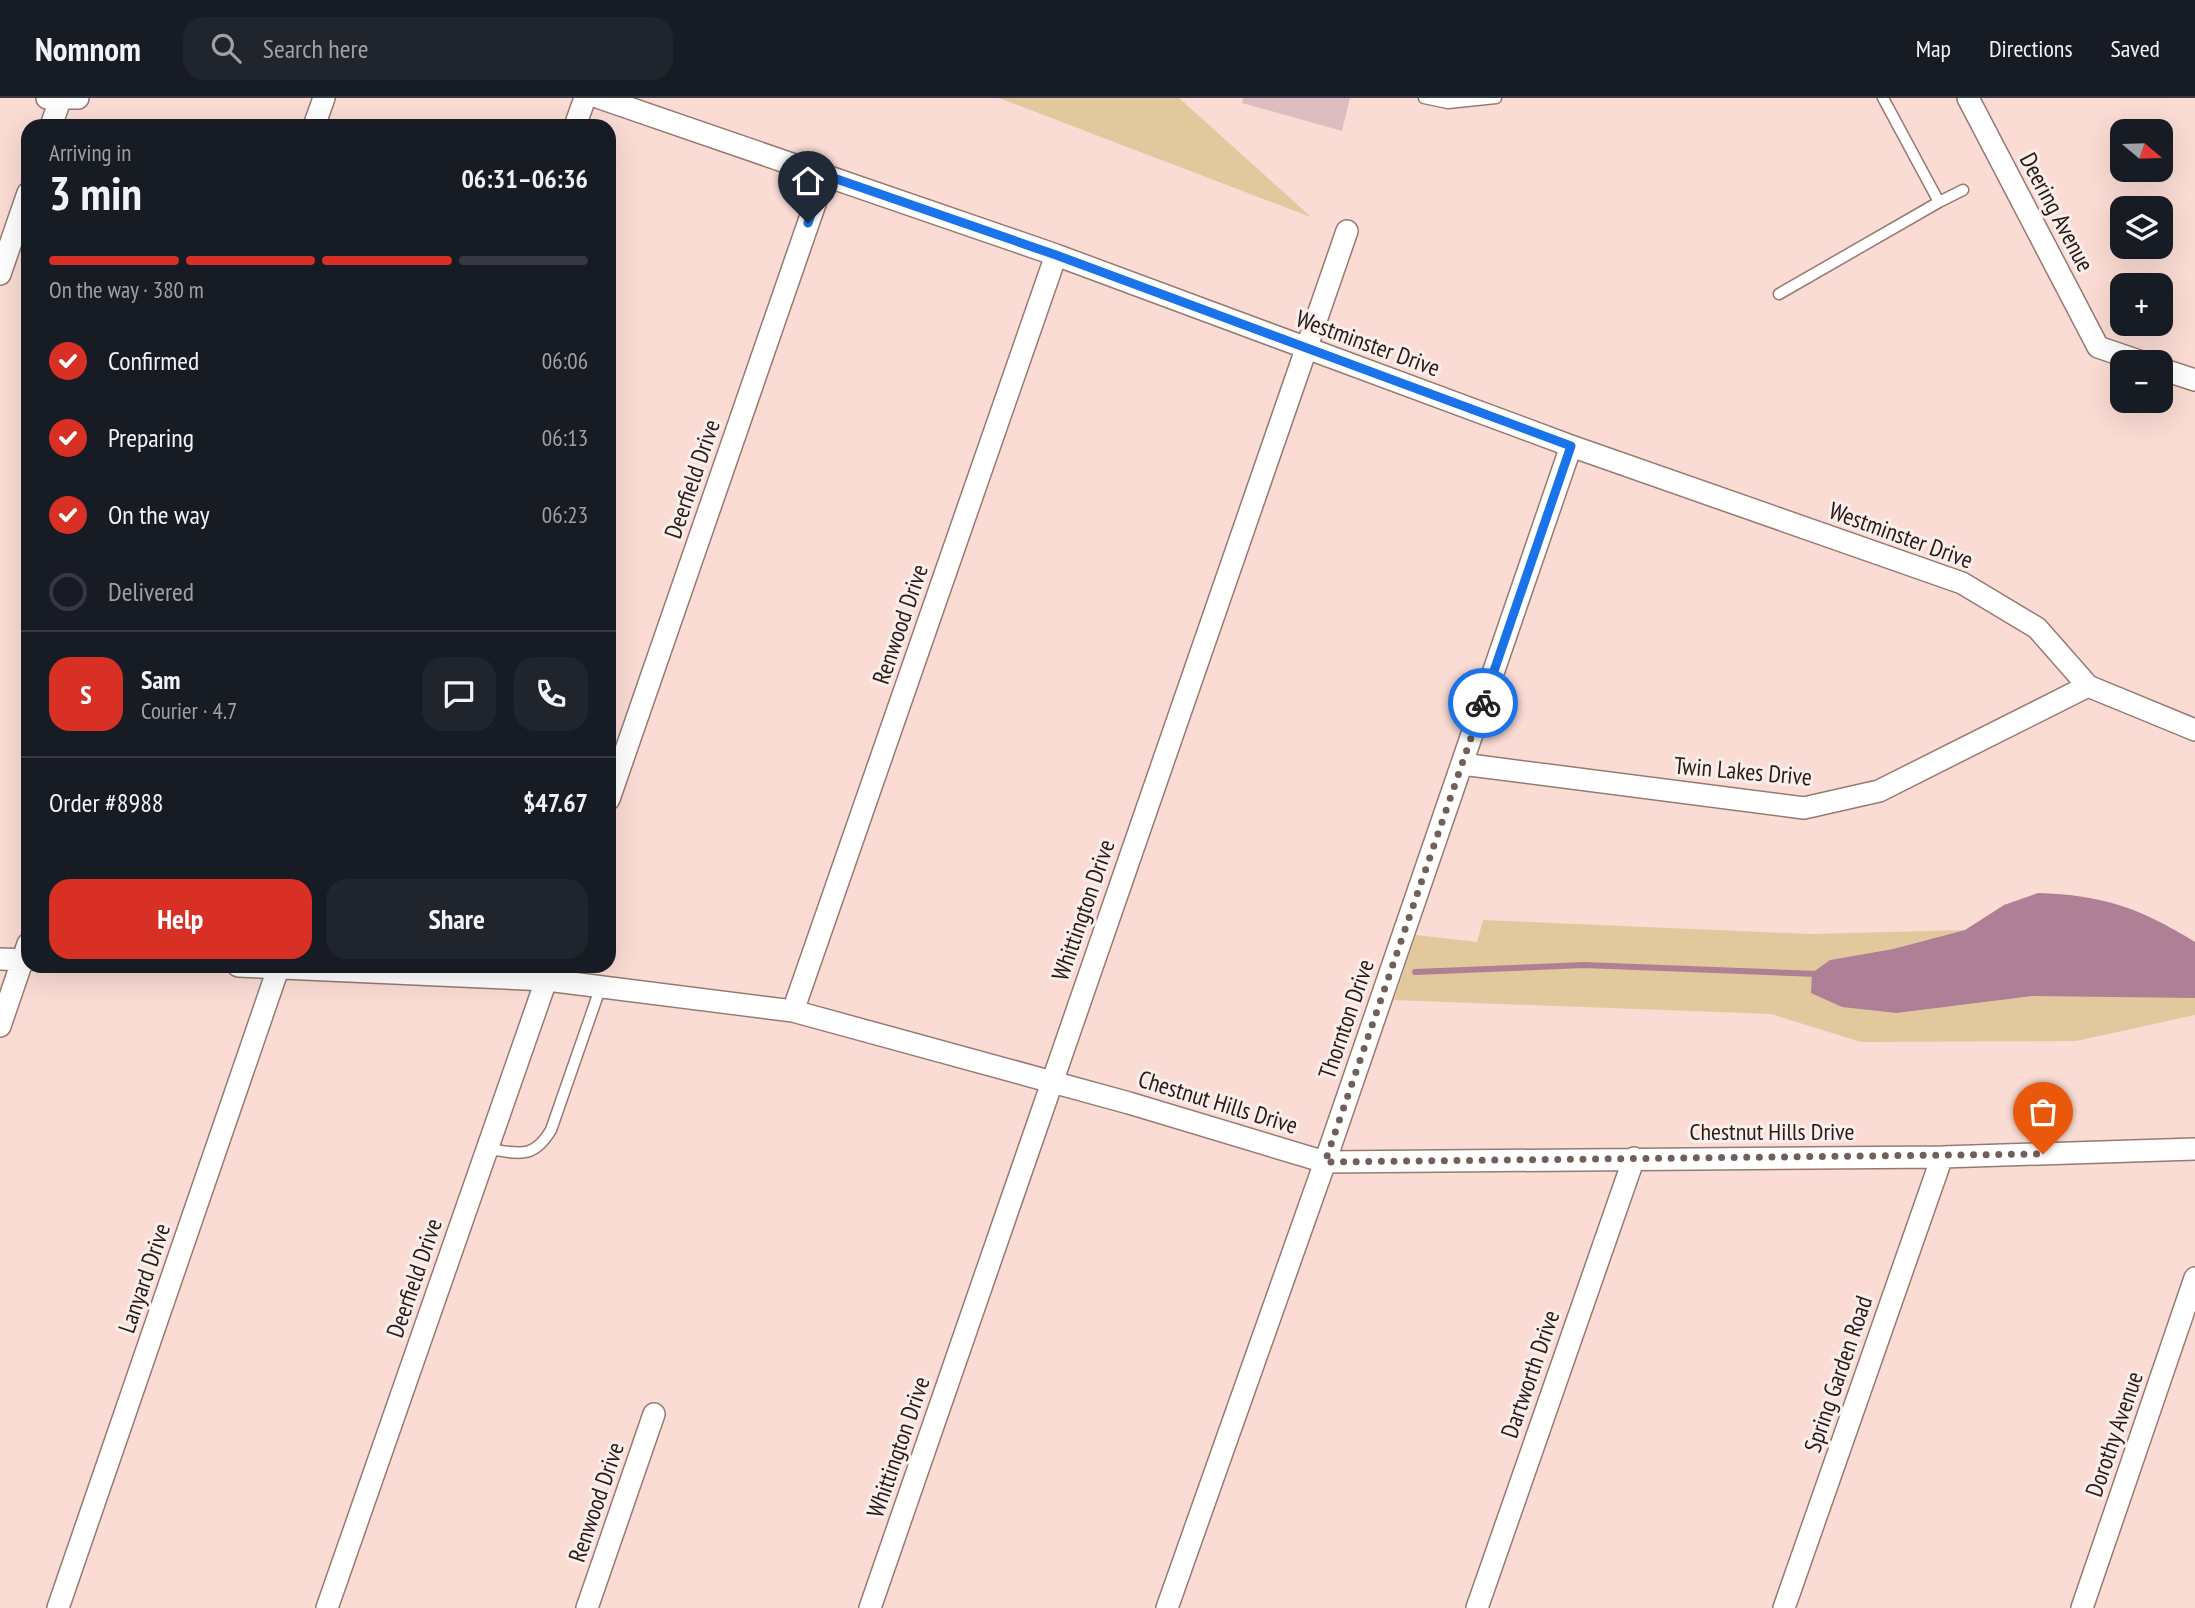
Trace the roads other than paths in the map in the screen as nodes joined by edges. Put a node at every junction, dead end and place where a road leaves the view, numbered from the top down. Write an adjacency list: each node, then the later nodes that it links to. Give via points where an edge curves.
1 (324, 98): 10 (street)
2 (585, 98): 11 (street)
3 (600, 98): 12 (street, Westminster Drive)
4 (1424, 98): 5 (lane, via 1447,103)
5 (1496, 98)
6 (1883, 98): 14 (lane)
7 (1968, 98): 21 (street, Deering Avenue, via 2098,347)
8 (62, 99): 9 (street)
9 (54, 119)
10 (316, 119)
11 (578, 119)
12 (825, 175): 17 (street, Westminster Drive); 28 (street, Deerfield Drive)
13 (1963, 190): 14 (lane)
14 (1939, 202): 19 (lane)
15 (21, 213): 18 (street)
16 (1347, 231): 20 (street, Whittington Drive)
17 (1056, 255): 20 (street, Westminster Drive); 35 (street, Renwood Drive)
18 (0, 274)
19 (1779, 293)
20 (1304, 347): 24 (street, Westminster Drive); 37 (street, Whittington Drive)
21 (2110, 351)
22 (2173, 373): 23 (street)
23 (2195, 380)
24 (1571, 446): 25 (street, Westminster Drive, via 1962,583 2037,628); 27 (street, Thornton Drive)
25 (2088, 685): 26 (street); 27 (street, Twin Lakes Drive, via 1879,791 1804,808)
26 (2195, 730)
27 (1462, 764): 42 (street, Thornton Drive)
28 (616, 779)
29 (21, 956): 30 (street)
30 (0, 959)
31 (21, 969): 36 (street)
32 (277, 973): 45 (street, Lanyard Drive)
33 (549, 973): 34 (street, Chestnut Hills Drive); 38 (street, Deerfield Drive)
34 (601, 986): 35 (street, Chestnut Hills Drive); 38 (lane, via 541,1147 529,1153)
35 (793, 1011): 37 (street, Chestnut Hills Drive)
36 (0, 1026)
37 (1051, 1082): 42 (street, Chestnut Hills Drive); 48 (street, Whittington Drive)
38 (488, 1149): 46 (street, Deerfield Drive)
39 (2195, 1149): 40 (street, Chestnut Hills Drive)
40 (1942, 1157): 41 (street, Chestnut Hills Drive); 51 (street, Spring Garden Road)
41 (1634, 1158): 42 (street, Chestnut Hills Drive); 50 (street, Dartworth Drive)
42 (1325, 1162): 49 (street, Thornton Drive)
43 (2195, 1278): 52 (street, Dorothy Avenue)
44 (654, 1414): 47 (street, Renwood Drive)
45 (58, 1608)
46 (327, 1608)
47 (587, 1608)
48 (870, 1608)
49 (1167, 1608)
50 (1477, 1608)
51 (1784, 1608)
52 (2082, 1608)

